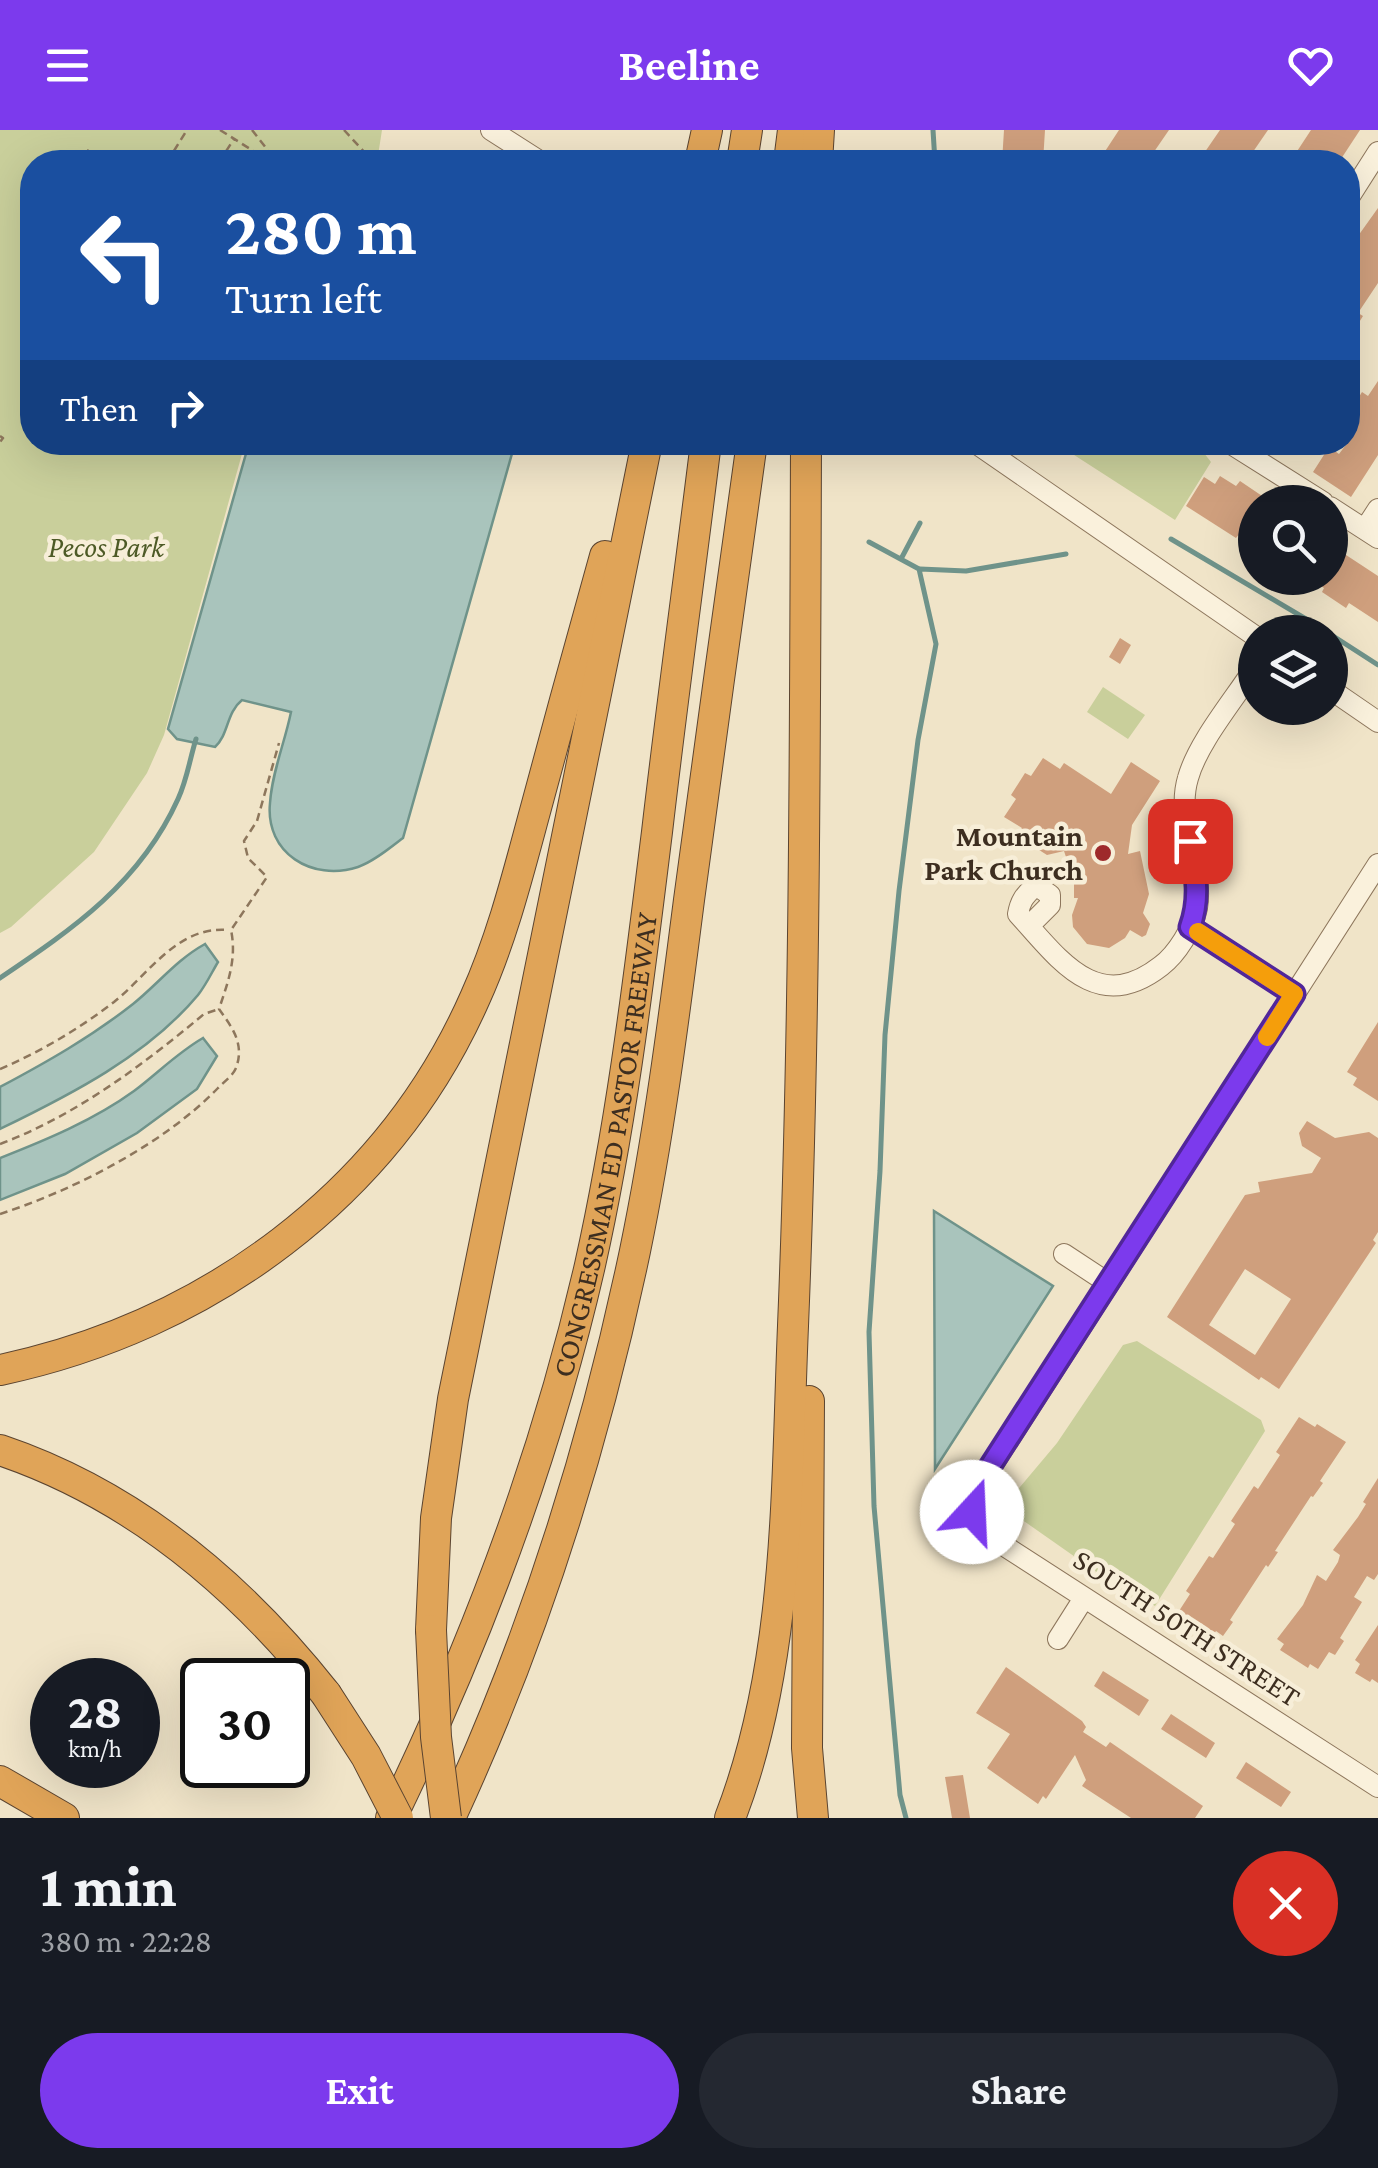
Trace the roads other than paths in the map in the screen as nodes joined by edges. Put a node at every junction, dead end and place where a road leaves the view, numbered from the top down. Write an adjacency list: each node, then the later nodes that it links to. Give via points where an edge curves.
1 (491, 130): 2 (street)
2 (522, 150)
3 (1378, 152): 4 (street)
4 (1360, 181)
5 (632, 455): 27 (highway, via 502,927 474,1000 426,1088 356,1176 251,1266 127,1333)
6 (644, 455): 35 (highway, bridge, via 452,1399 436,1518 431,1630)
7 (704, 455): 34 (highway, CONGRESSMAN ED PASTOR FREEWAY, via 637,996 590,1263 549,1420 497,1575)
8 (750, 455): 35 (highway, CONGRESSMAN ED PASTOR FREEWAY, via 666,1072 631,1268 551,1562)
9 (806, 455): 24 (highway)
10 (993, 455): 16 (street)
11 (1249, 455): 12 (street)
12 (1296, 485)
13 (1378, 509): 15 (street)
14 (1348, 518): 15 (street)
15 (1372, 533)
16 (1238, 624)
17 (1238, 693): 22 (street, via 1186,782 1197,891)
18 (1348, 701): 19 (street)
19 (1378, 722)
20 (1378, 864): 23 (street)
21 (1029, 926): 22 (street, via 1070,971 1098,984 1127,986 1170,959)
22 (1190, 927): 23 (street)
23 (1294, 994): 26 (street)
24 (802, 1118): 36 (highway, via 774,1642 761,1719); 37 (highway, via 810,1209 807,1748)
25 (1064, 1254): 26 (street)
26 (1108, 1283): 29 (street, SOUTH 50TH STREET, via 972,1499 972,1512 989,1536)
27 (0, 1370)
28 (0, 1450): 34 (highway, bridge, via 64,1476 162,1532 248,1604 326,1694 366,1756)
29 (1084, 1598): 30 (street); 32 (street, SOUTH 50TH STREET)
30 (1058, 1639)
31 (0, 1781): 33 (highway)
32 (1378, 1787)
33 (64, 1818)
34 (394, 1818)
35 (448, 1818)
36 (730, 1818)
37 (813, 1818)

